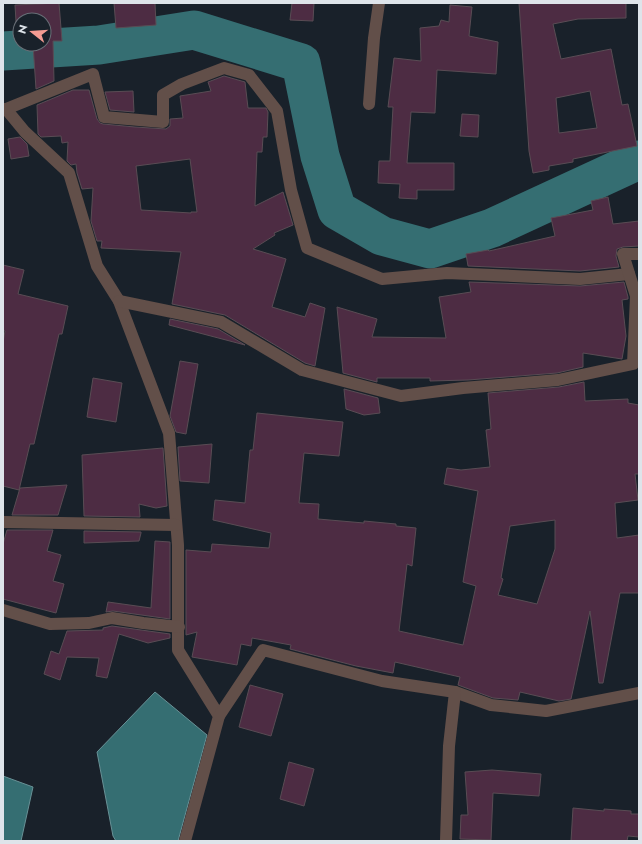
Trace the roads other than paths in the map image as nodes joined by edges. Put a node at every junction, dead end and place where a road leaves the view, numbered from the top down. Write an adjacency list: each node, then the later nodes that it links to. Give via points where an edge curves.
1 (379, 3): 2 (street)
2 (369, 104)
3 (4, 109): 5 (street, via 93,74 104,117 163,122 163,94 224,68 249,75 277,111 291,190 307,248 382,278 447,273 580,279); 6 (street, via 69,173 97,266)
4 (639, 254): 5 (street, via 623,254)
5 (629, 274): 6 (street, via 636,296 633,364 558,380 401,396 302,370 221,322)
6 (119, 301): 8 (street, via 169,433)
7 (3, 522): 8 (street)
8 (176, 525): 10 (street)
9 (3, 610): 10 (street, via 50,624 89,623 112,618)
10 (179, 627): 13 (street, via 178,650)
11 (455, 692): 12 (street, via 490,705 546,711); 13 (street, via 382,681 263,650); 15 (street, via 449,746)
12 (639, 693)
13 (219, 716): 14 (street)
14 (186, 841)
15 (446, 841)

